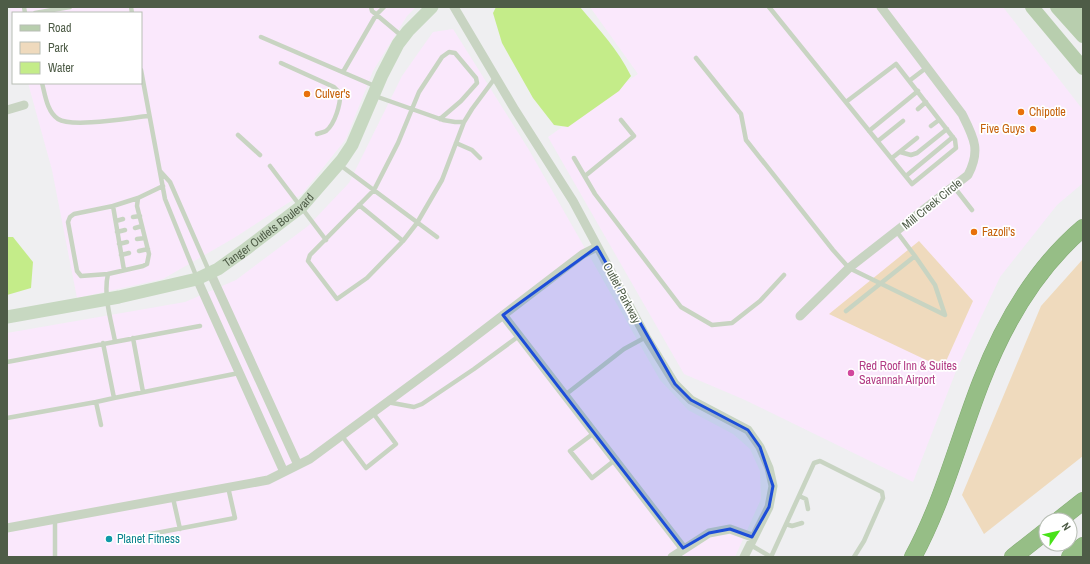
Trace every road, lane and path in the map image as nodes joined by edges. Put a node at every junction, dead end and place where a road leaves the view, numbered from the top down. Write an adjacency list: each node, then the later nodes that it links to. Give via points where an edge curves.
1 (70, 7): 11 (lane)
2 (371, 7): 12 (lane)
3 (384, 7): 12 (lane)
4 (432, 7): 16 (street, Tanger Outlets Boulevard)
5 (454, 7): 23 (street, Outlet Parkway)
6 (769, 7): 28 (lane)
7 (881, 7): 19 (street, Mill Creek Circle)
8 (1032, 7): 20 (main road)
9 (1057, 7): 14 (main road)
10 (1072, 7): 13 (main road)
11 (41, 12)
12 (376, 15): 16 (lane); 21 (lane)
13 (1083, 21)
14 (1083, 36)
15 (260, 37): 21 (lane)
16 (403, 37): 26 (street, Tanger Outlets Boulevard, via 388,61)
17 (696, 58): 91 (lane, via 741,114 746,140)
18 (281, 64): 43 (lane, via 334,86 340,93 340,101 330,126 326,131)
19 (926, 68): 24 (lane); 60 (street, Mill Creek Circle, via 962,114 976,148 974,162 968,175)
20 (1083, 68)
21 (343, 72): 26 (lane)
22 (142, 77): 34 (lane)
23 (495, 78): 39 (lane); 85 (street, Outlet Parkway, via 573,201)
24 (909, 81): 27 (lane); 28 (lane, via 896,64)
25 (42, 84): 34 (lane, via 50,110 58,119 72,124)
26 (375, 91): 31 (lane); 54 (street, Tanger Outlets Boulevard, via 352,146)
27 (918, 91): 29 (lane); 42 (lane)
28 (846, 102): 42 (lane)
29 (926, 102): 32 (lane); 37 (lane)
30 (24, 105): 33 (street)
31 (411, 109): 35 (lane); 35 (lane, via 442,57 449,52 455,53 471,71 477,83 461,102); 61 (lane, via 398,143)
32 (918, 109)
33 (7, 110)
34 (148, 116): 56 (lane)
35 (440, 119): 39 (lane)
36 (621, 120): 57 (lane, via 634,136)
37 (940, 120): 40 (lane); 41 (lane)
38 (903, 121): 47 (lane)
39 (464, 122): 48 (lane)
40 (932, 126)
41 (947, 129): 45 (lane); 49 (lane, via 917,153 911,155)
42 (869, 130): 47 (lane)
43 (317, 134)
44 (238, 135): 50 (lane)
45 (953, 137): 58 (lane); 58 (lane, via 956,148 912,184)
46 (917, 138): 49 (lane)
47 (878, 141): 53 (lane)
48 (456, 143): 51 (lane, via 472,150); 71 (lane, via 442,180)
49 (900, 152): 53 (lane)
50 (260, 155)
51 (480, 158)
52 (574, 158): 57 (lane)
53 (892, 158): 58 (lane)
54 (339, 164): 61 (lane); 64 (street, Tanger Outlets Boulevard)
55 (270, 166): 64 (lane)
56 (160, 171): 59 (lane); 93 (lane, via 170,182)
57 (585, 176): 95 (lane, via 595,194 681,307 712,325 732,323 760,301)
58 (906, 176)
59 (162, 186): 62 (lane); 96 (lane)
60 (954, 187): 66 (lane); 77 (street, Mill Creek Circle)
61 (374, 190): 65 (lane); 71 (lane)
62 (138, 198): 63 (lane); 67 (lane)
63 (113, 206): 70 (lane); 94 (lane, via 74,214 68,222 77,271 81,276 87,277)
64 (302, 206): 81 (lane); 93 (street, Tanger Outlets Boulevard, via 246,249)
65 (359, 206): 81 (lane); 82 (lane)
66 (972, 210)
67 (140, 216): 68 (lane); 72 (lane)
68 (133, 217)
69 (123, 219): 70 (lane)
70 (116, 221): 76 (lane)
71 (417, 223): 78 (lane); 82 (lane)
72 (142, 226): 73 (lane); 79 (lane)
73 (135, 228)
74 (1083, 228): 145 (highway, via 1044,269 1008,321 981,382 947,480)
75 (125, 230): 76 (lane)
76 (117, 232): 84 (lane)
77 (897, 232): 90 (lane); 91 (street, Mill Creek Circle)
78 (437, 237)
79 (145, 238): 80 (lane); 86 (lane)
80 (137, 239)
81 (326, 240): 82 (lane, via 310,255 308,261 336,299 367,278)
82 (403, 241)
83 (127, 242): 84 (lane)
84 (119, 244): 89 (lane)
85 (597, 247): 100 (street, via 583,254); 106 (street, Outlet Parkway)
86 (148, 249): 87 (lane); 92 (lane, via 147,264)
87 (139, 251)
88 (129, 253): 89 (lane)
89 (121, 255): 92 (lane)
90 (915, 256): 97 (lane); 97 (lane, via 935,285 946,315)
91 (849, 268): 97 (lane); 101 (street, Mill Creek Circle)
92 (124, 270): 94 (lane)
93 (210, 272): 96 (street, Tanger Outlets Boulevard); 122 (street)
94 (108, 274): 98 (lane)
95 (784, 275)
96 (197, 279): 98 (street, Tanger Outlets Boulevard); 110 (street)
97 (881, 284): 99 (lane)
98 (108, 299): 102 (street, Tanger Outlets Boulevard); 107 (lane)
99 (846, 311)
100 (503, 315): 104 (street); 115 (street)
101 (800, 316)
102 (7, 317)
103 (200, 326): 105 (lane)
104 (519, 336): 112 (street); 115 (lane, via 422,404 414,407)
105 (133, 338): 107 (lane); 111 (lane)
106 (646, 338): 112 (lane, via 624,349); 137 (street, Outlet Parkway, via 675,384 691,400 748,430 760,447 773,486 769,507)
107 (115, 341): 108 (lane)
108 (103, 343): 109 (lane); 113 (lane)
109 (7, 362)
110 (239, 373): 111 (lane); 123 (street)
111 (143, 392): 113 (lane)
112 (565, 395): 119 (street)
113 (114, 398): 114 (lane)
114 (96, 402): 117 (lane); 118 (lane)
115 (387, 402): 116 (street)
116 (373, 413): 120 (street); 120 (lane, via 396,444 366,468)
117 (7, 418)
118 (101, 425)
119 (594, 433): 121 (street); 121 (lane, via 570,451 592,478)
120 (342, 436): 122 (street)
121 (615, 460): 139 (street)
122 (298, 465): 123 (street)
123 (284, 472): 124 (street, via 268,480)
124 (228, 487): 126 (street); 134 (lane, via 235,518)
125 (799, 496): 128 (lane, via 806,499); 132 (lane); 144 (lane, via 814,463 820,461 882,492 884,498)
126 (173, 498): 130 (street); 134 (lane)
127 (1083, 501): 129 (highway)
128 (808, 509)
129 (1069, 512)
130 (55, 519): 133 (street); 140 (lane)
131 (802, 523): 132 (lane, via 792,526)
132 (786, 524): 143 (lane)
133 (7, 528)
134 (180, 529): 135 (lane)
135 (151, 534)
136 (1038, 537): 146 (highway)
137 (751, 541): 139 (street, via 730,529 709,533); 142 (street, Outlet Parkway); 143 (lane)
138 (1083, 546): 147 (highway)
139 (683, 548): 141 (street)
140 (55, 557)
141 (672, 557)
142 (744, 557)
143 (771, 557)
144 (854, 557)
145 (913, 557)
146 (1013, 557)
147 (1070, 557)

